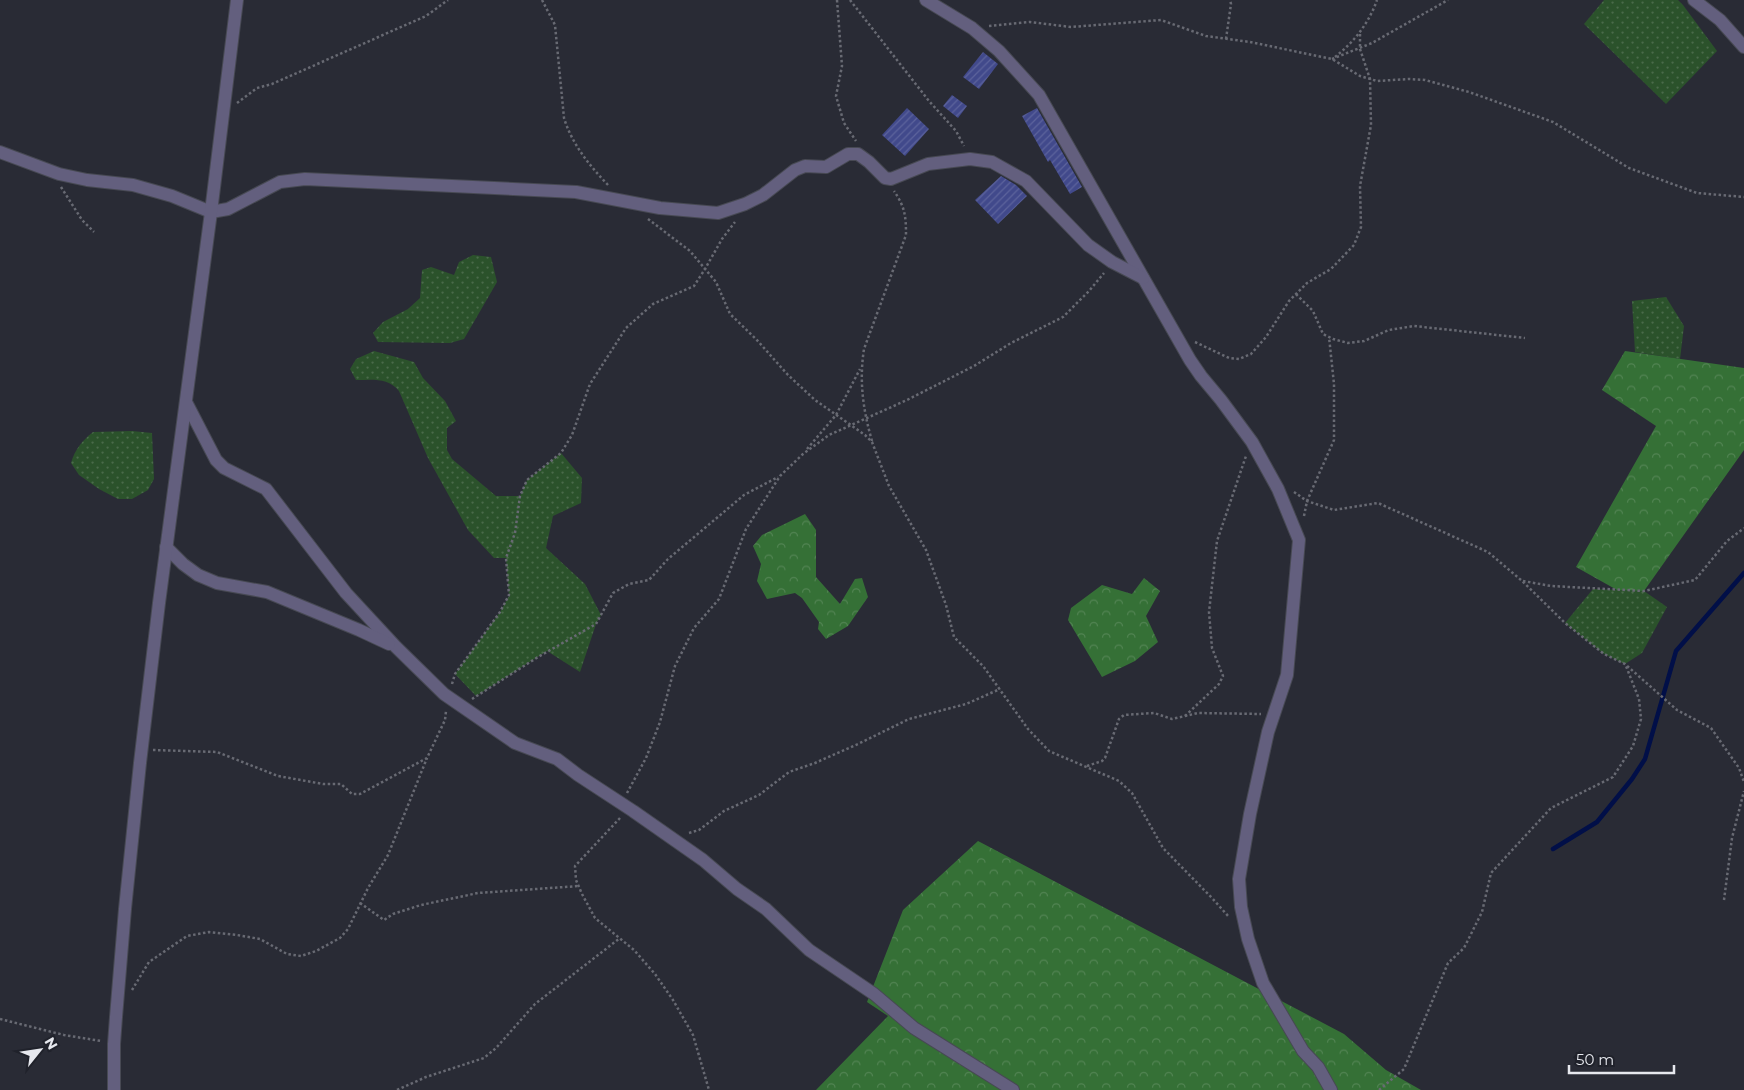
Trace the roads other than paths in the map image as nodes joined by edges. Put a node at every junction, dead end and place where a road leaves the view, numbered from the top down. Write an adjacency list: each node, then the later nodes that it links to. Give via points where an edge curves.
1 (236, 0): 6 (street)
2 (926, 0): 7 (street, via 972,28 999,51 1039,95)
3 (1694, 0): 4 (street, via 1720,20)
4 (1744, 47)
5 (0, 152): 6 (street, via 59,174 132,185 172,196)
6 (211, 212): 7 (street, via 228,209 280,182 305,179 576,192 660,208 718,212 763,195 795,170 804,166 826,166 848,154 858,154 885,178 891,179 928,164 970,159 992,162 1026,181 1088,245); 8 (street)
7 (1142, 278): 13 (street, via 1201,376 1252,442 1278,489 1299,540 1286,675 1250,814 1239,879 1248,940 1263,983 1303,1051 1318,1067)
8 (186, 402): 9 (street); 10 (street, via 216,460 224,468 266,489 346,592)
9 (166, 547): 10 (street, via 198,575 217,583 267,592); 11 (street, via 125,909 114,1044)
10 (396, 647): 12 (street, via 460,706 515,743 557,759 665,833 766,909 809,950 874,994 914,1028)
11 (114, 1090)
12 (1013, 1090)
13 (1331, 1090)

